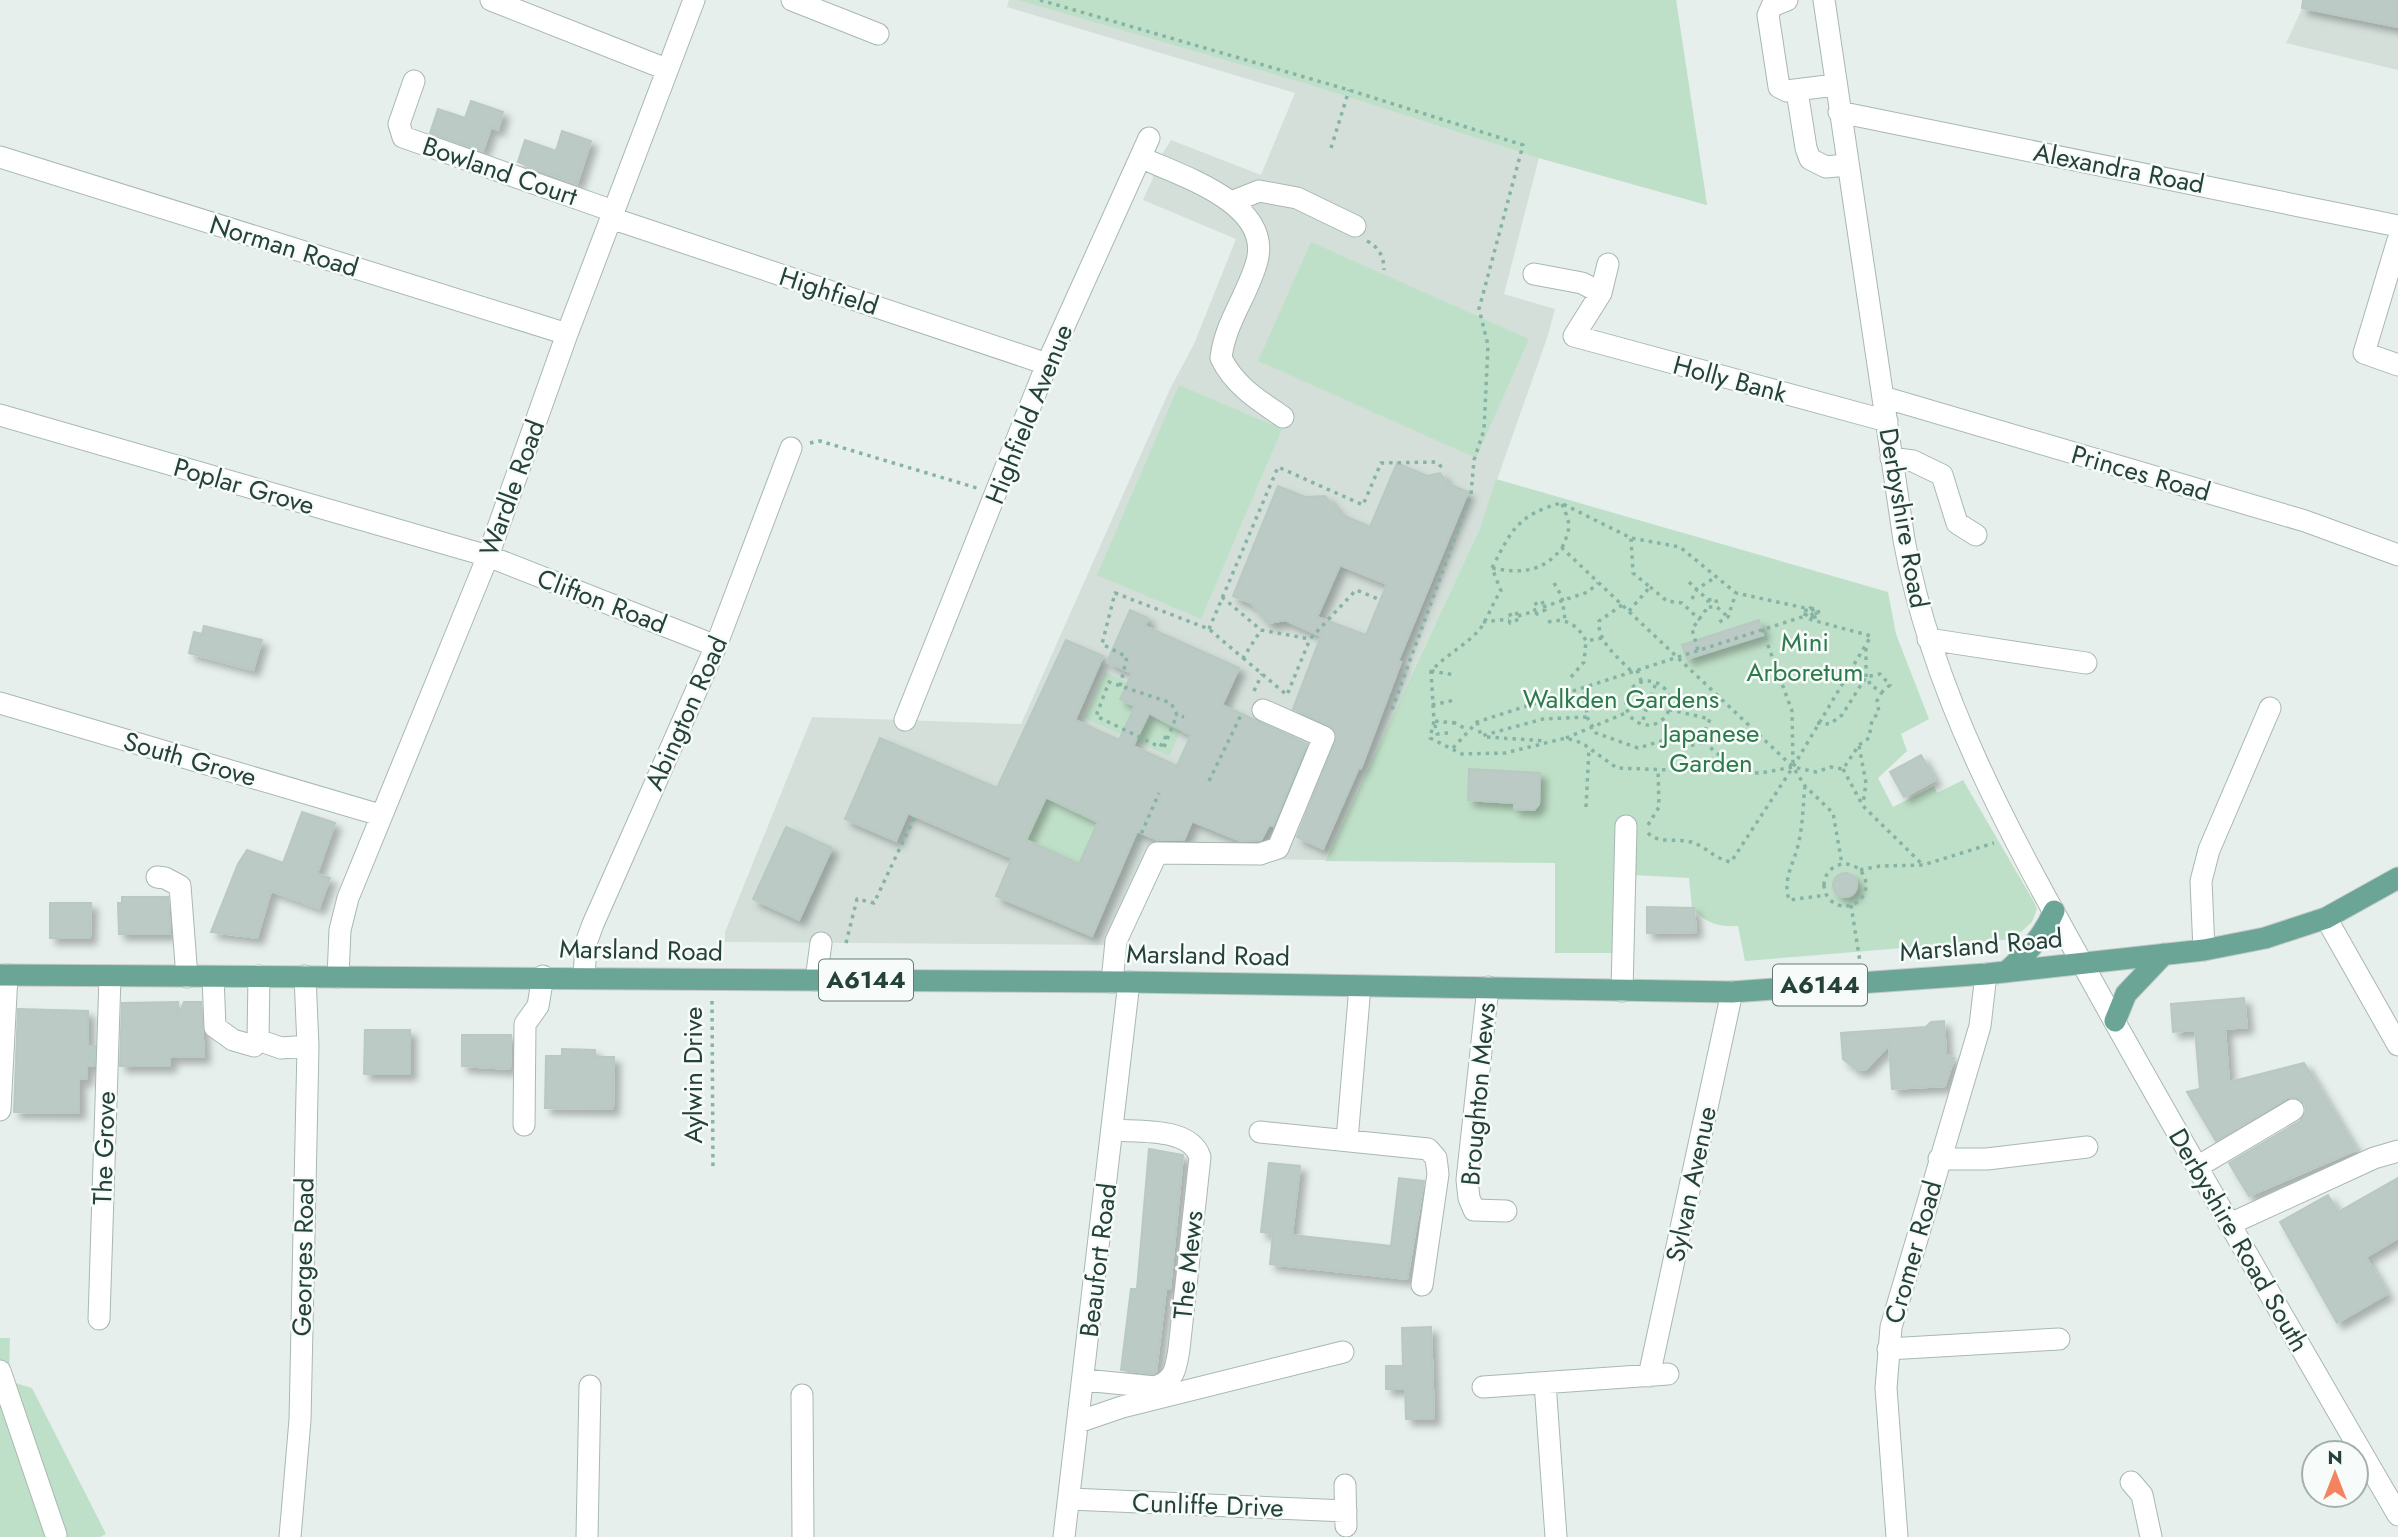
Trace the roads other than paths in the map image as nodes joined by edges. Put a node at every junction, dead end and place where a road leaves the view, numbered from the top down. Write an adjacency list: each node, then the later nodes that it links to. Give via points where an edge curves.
1 (491, 0): 7 (street)
2 (694, 0): 7 (street, Wardle Road)
3 (792, 0): 6 (street)
4 (1787, 0): 10 (street, via 1772,6 1768,15 1779,88)
5 (1824, 0): 9 (street, Derbyshire Road)
6 (878, 34)
7 (666, 69): 15 (street, Wardle Road)
8 (414, 81): 15 (street, Bowland Court, via 399,124 403,137)
9 (1835, 85): 10 (street); 11 (street, Derbyshire Road)
10 (1797, 91): 13 (street, via 1810,159 1826,167)
11 (1839, 111): 13 (street, Derbyshire Road); 17 (street, Alexandra Road)
12 (0, 157): 22 (street, Norman Road)
13 (1846, 165): 25 (street, Derbyshire Road)
14 (1234, 201): 16 (street, via 1259,191 1297,198); 23 (street, Highfield Avenue, via 1146,148); 27 (street, via 1255,232 1259,248 1223,340 1221,358 1235,380)
15 (612, 214): 22 (street, Wardle Road); 23 (street, Highfield)
16 (1355, 226)
17 (2398, 226)
18 (2398, 240): 24 (street, via 2364,353)
19 (1608, 264): 21 (street)
20 (1534, 274): 21 (street)
21 (1601, 293): 28 (street, Holly Bank, via 1574,336)
22 (567, 334): 33 (street, Wardle Road)
23 (1047, 363): 40 (street, Highfield Avenue)
24 (2398, 365)
25 (1883, 397): 28 (street, Derbyshire Road); 32 (street, Princes Road, via 2305,521)
26 (0, 415): 33 (street, Poplar Grove)
27 (1283, 417)
28 (1886, 421): 30 (street, Derbyshire Road)
29 (791, 448): 35 (street, Abington Road)
30 (1891, 458): 31 (street, via 1913,461 1942,475 1957,523); 34 (street, Derbyshire Road, via 1912,588)
31 (1976, 535)
32 (2398, 555)
33 (488, 556): 35 (street, Clifton Road); 41 (street, Wardle Road)
34 (1928, 639): 36 (street); 45 (street, Derbyshire Road, via 2012,838)
35 (716, 646): 60 (street, Abington Road, via 593,924 586,943)
36 (2086, 663)
37 (0, 703): 41 (street, South Grove)
38 (1253, 706): 62 (street, Beaufort Road, via 1324,737 1278,848 1260,854 1157,853 1116,941)
39 (2270, 708): 48 (street, via 2209,849 2201,881)
40 (905, 720)
41 (380, 815): 59 (street, Wardle Road, via 340,930)
42 (1626, 826): 65 (street)
43 (157, 877): 57 (street, via 180,886)
44 (2398, 878): 46 (main road, Marsland Road / A6144)
45 (2054, 911): 50 (street, Derbyshire Road); 51 (main road, via 2032,949)
46 (2326, 918): 48 (main road, Marsland Road / A6144, via 2265,938); 69 (street)
47 (821, 943): 61 (street)
48 (2204, 950): 49 (main road, Marsland Road / A6144)
49 (2164, 954): 50 (main road, Marsland Road / A6144); 67 (main road, via 2126,995)
50 (2083, 964): 51 (main road, Marsland Road / A6144); 67 (street, Derbyshire Road South)
51 (1996, 973): 66 (main road, Marsland Road / A6144); 79 (street, Cromer Road)
52 (4, 975): 56 (main road, Marsland Road / A6144); 71 (street)
53 (259, 976): 54 (main road, Marsland Road / A6144); 58 (main road, Marsland Road / A6144); 68 (street)
54 (305, 976): 59 (main road, Marsland Road / A6144); 70 (street, Georges Road)
55 (543, 976): 59 (main road, Marsland Road / A6144); 60 (main road, Marsland Road / A6144); 73 (street, via 538,1006 525,1024)
56 (110, 977): 57 (main road, Marsland Road / A6144); 84 (street, The Grove)
57 (187, 977): 58 (main road, Marsland Road / A6144)
58 (213, 977): 68 (street, via 215,1027 233,1040 254,1046)
59 (338, 977)
60 (584, 977): 61 (main road, Marsland Road / A6144)
61 (816, 980): 62 (main road, Marsland Road / A6144)
62 (1121, 982): 63 (main road, Marsland Road / A6144); 74 (street, Beaufort Road)
63 (1360, 986): 64 (main road, Marsland Road / A6144); 76 (street)
64 (1488, 987): 65 (main road, Marsland Road / A6144); 81 (street, Broughton Mews, via 1469,1198 1475,1210)
65 (1622, 991): 66 (main road, Marsland Road / A6144)
66 (1732, 992): 90 (street, Sylvan Avenue, via 1658,1375)
67 (2115, 1021): 80 (street, Derbyshire Road South)
68 (258, 1040): 70 (street, via 281,1048)
69 (2398, 1045)
70 (308, 1046): 100 (street, Georges Road, via 300,1420)
71 (0, 1110)
72 (2293, 1110): 80 (street)
73 (524, 1125)
74 (1113, 1130): 89 (street, Beaufort Road); 89 (street, The Mews, via 1186,1139 1200,1157 1179,1349 1176,1372 1155,1387)
75 (1259, 1132): 76 (street)
76 (1347, 1140): 83 (street, via 1428,1149 1436,1158 1438,1174)
77 (2087, 1147): 79 (street, via 1987,1159)
78 (2398, 1151): 82 (street, via 2374,1157)
79 (1939, 1159): 86 (street, Cromer Road)
80 (2197, 1167): 82 (street, Derbyshire Road South)
81 (1506, 1211)
82 (2230, 1224): 98 (street, Derbyshire Road South)
83 (1422, 1285)
84 (99, 1319)
85 (2059, 1339): 86 (street)
86 (1888, 1349): 105 (street, Cromer Road, via 1888,1434)
87 (1343, 1352): 94 (street)
88 (0, 1371): 99 (street)
89 (1084, 1381): 94 (street, Beaufort Road)
90 (1545, 1383): 92 (street); 104 (street)
91 (590, 1386): 101 (street)
92 (1483, 1387)
93 (802, 1395): 102 (street)
94 (1078, 1422): 97 (street, Beaufort Road)
95 (2131, 1482): 106 (street, via 2142,1495)
96 (1345, 1485): 97 (street, Cunliffe Drive, via 1346,1519)
97 (1070, 1499): 103 (street, Beaufort Road)
98 (2398, 1515)
99 (56, 1535)
100 (290, 1537)
101 (587, 1537)
102 (803, 1537)
103 (1064, 1537)
104 (1556, 1537)
105 (1897, 1537)
106 (2151, 1537)

